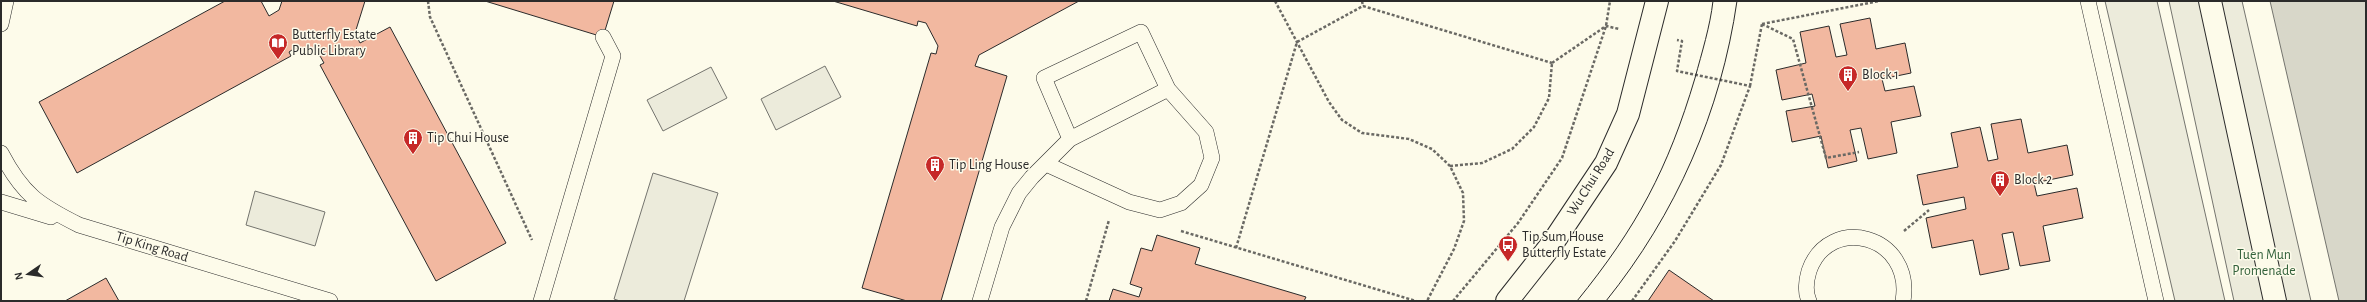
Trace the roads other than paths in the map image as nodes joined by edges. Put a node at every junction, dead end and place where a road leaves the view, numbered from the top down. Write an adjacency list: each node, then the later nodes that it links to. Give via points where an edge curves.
1 (6, 1): 5 (lane)
2 (1657, 1): 16 (street, Wu Chui Road, via 1628,114 1606,163 1552,244)
3 (2088, 1): 19 (lane)
4 (2210, 1): 20 (street)
5 (1, 24)
6 (603, 36): 14 (lane, via 614,56)
7 (1168, 89): 8 (lane); 8 (lane, via 1141,32 1044,78); 10 (lane, via 1206,132 1212,158 1201,185 1181,203 1160,210 1130,202)
8 (1070, 139): 10 (lane)
9 (1, 154): 12 (lane, Tip King Road, via 15,179 44,207)
10 (1046, 164): 15 (lane, via 1019,193 1010,209 1002,227)
11 (1, 202): 12 (lane)
12 (79, 225): 13 (lane, Tip King Road)
13 (330, 301)
14 (541, 301)
15 (980, 301)
16 (1507, 301)
17 (1809, 301): 18 (lane, via 1807,280 1812,263 1822,250 1837,241 1854,237 1870,240 1885,247 1896,259 1903,273)
18 (1903, 301)
19 (2156, 301)
20 (2275, 301)

